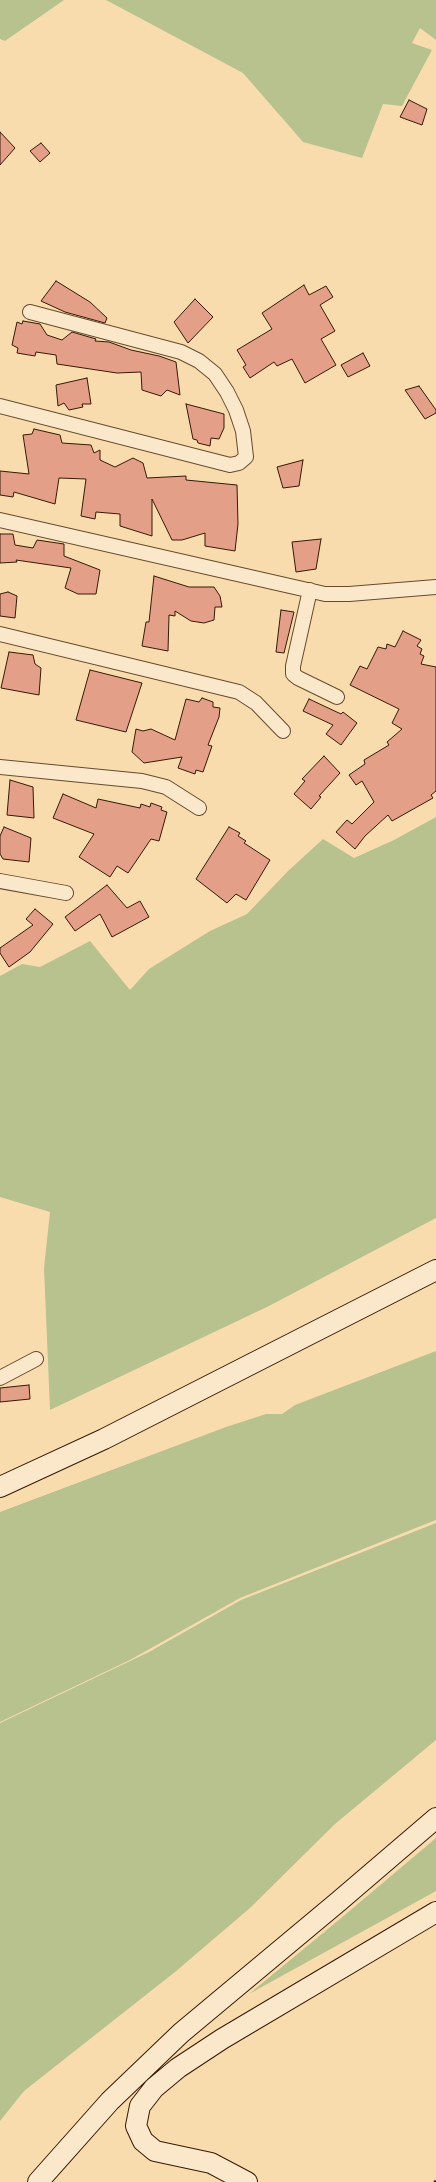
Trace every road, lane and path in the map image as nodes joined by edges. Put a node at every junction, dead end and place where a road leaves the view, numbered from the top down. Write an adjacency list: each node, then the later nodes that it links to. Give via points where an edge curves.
1 (30, 312): 2 (street, via 181,352 198,361 215,374 232,401 243,431 246,457 230,465)
2 (0, 406)
3 (0, 520): 5 (street)
4 (436, 587): 5 (street, via 349,594 324,594)
5 (310, 590): 7 (street, via 293,674)
6 (0, 634): 8 (street, via 239,692 256,703)
7 (336, 697)
8 (283, 731)
9 (0, 766): 10 (street, via 142,781 166,787)
10 (199, 808)
11 (0, 881): 12 (street)
12 (66, 893)
13 (436, 1270): 16 (main road, via 104,1439)
14 (36, 1359): 15 (street)
15 (0, 1378)
16 (0, 1487)
17 (436, 1818): 19 (main road, via 181,2033 110,2101)
18 (436, 1912): 20 (main road, via 178,2068 154,2088 140,2106 136,2126 143,2141 155,2151 211,2163)
19 (38, 2182)
20 (246, 2182)

